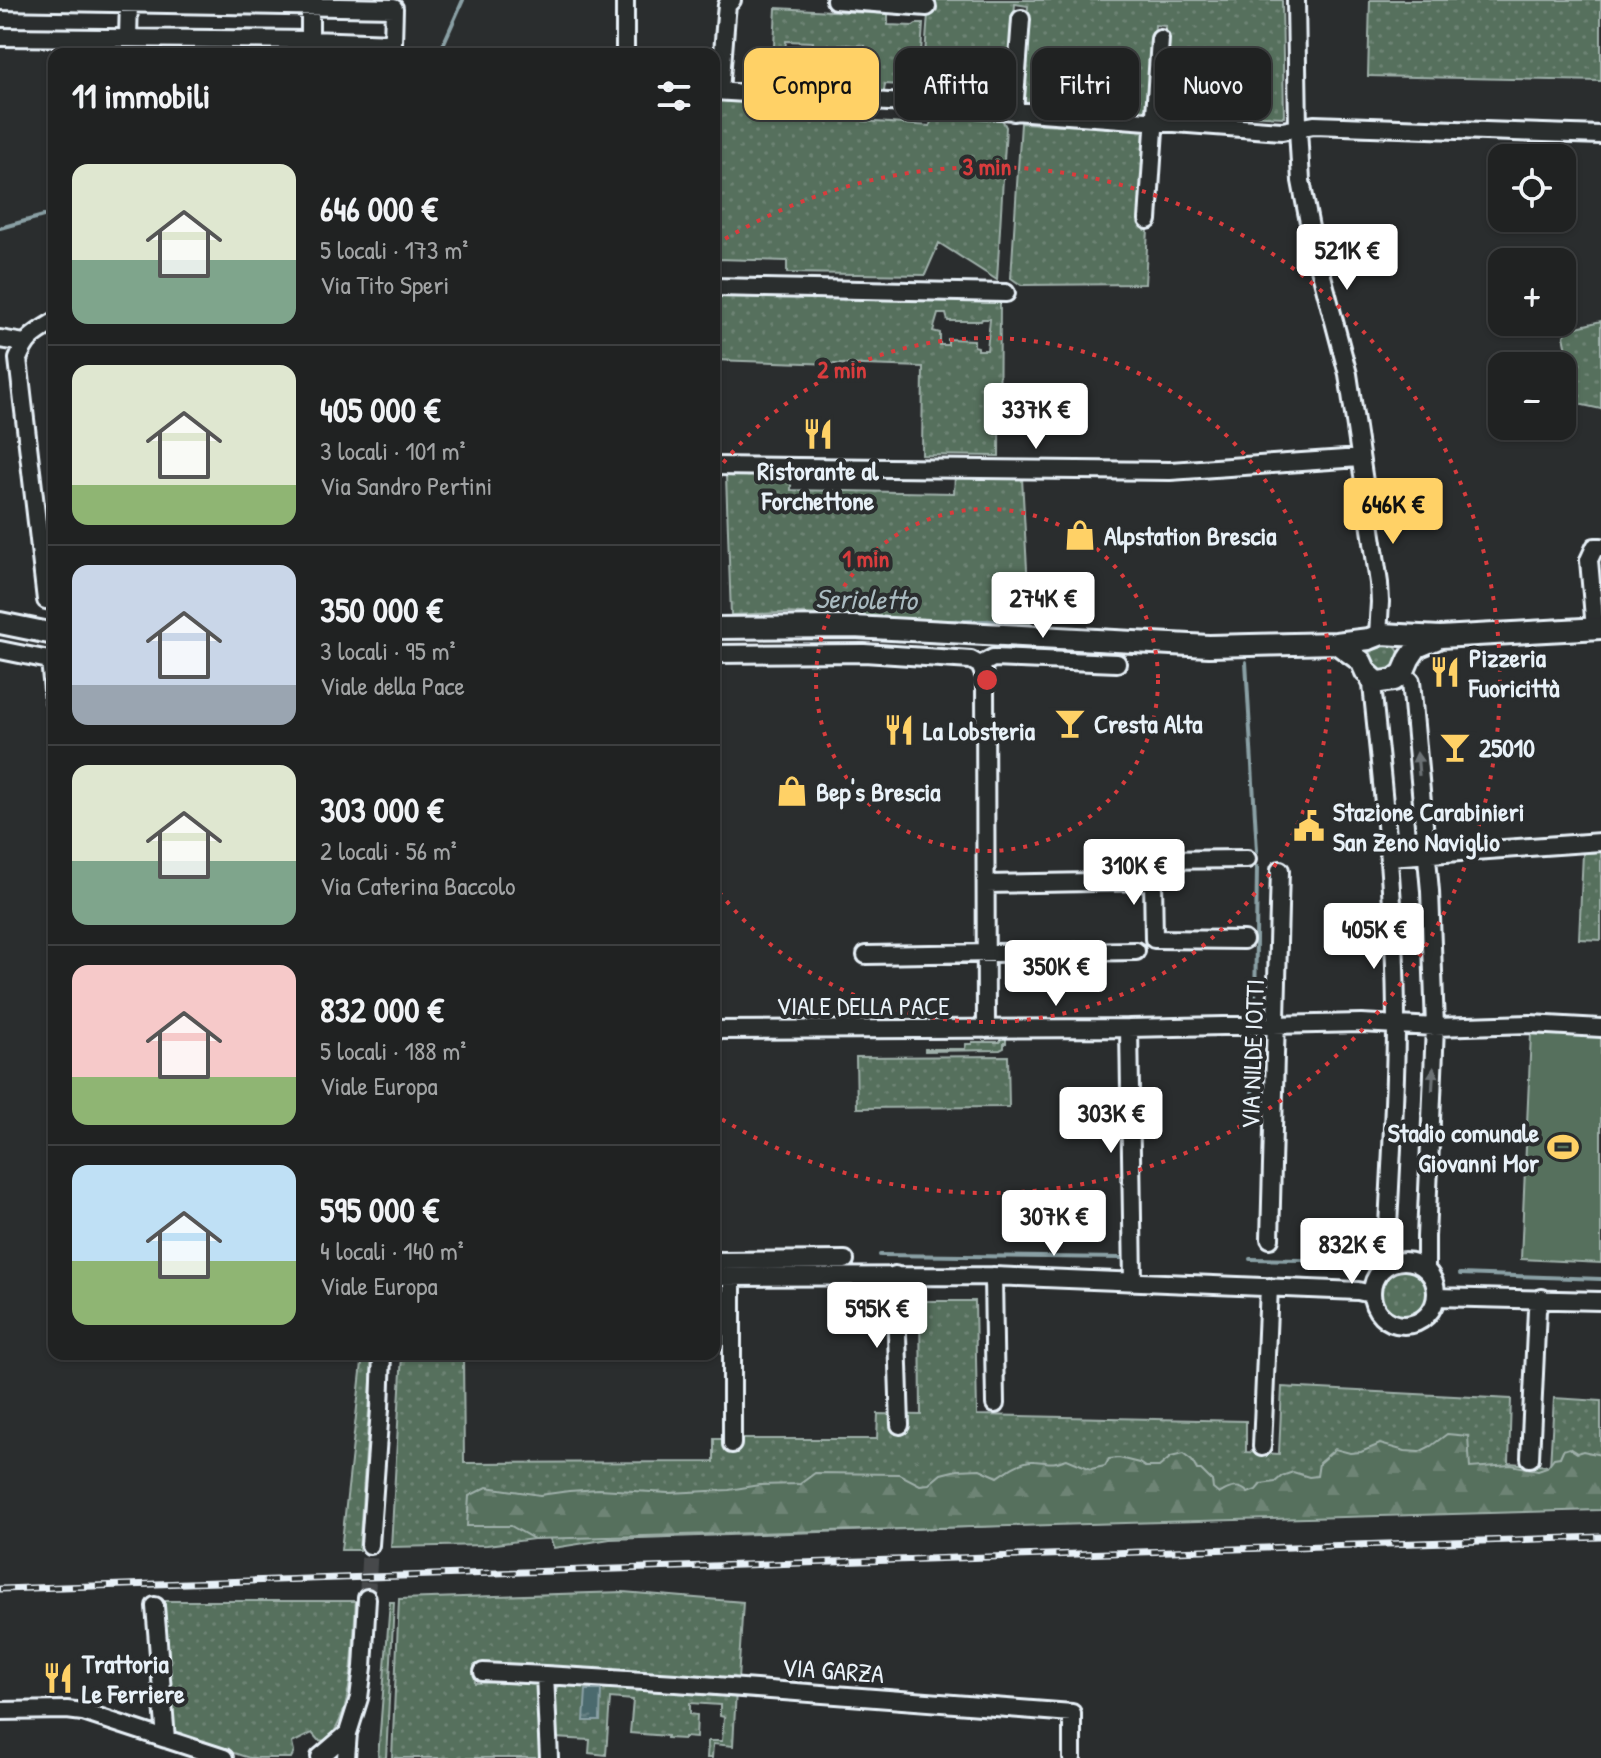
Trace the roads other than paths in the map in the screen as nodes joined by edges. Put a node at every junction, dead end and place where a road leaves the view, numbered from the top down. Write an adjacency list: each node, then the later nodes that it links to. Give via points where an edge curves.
1 (625, 0): 15 (street)
2 (732, 0): 16 (street, via 727,5)
3 (835, 0): 9 (street)
4 (1296, 0): 22 (street)
5 (0, 1): 6 (street)
6 (129, 1): 8 (street); 12 (street)
7 (348, 3): 8 (street); 14 (street, via 394,8 393,43)
8 (310, 6): 14 (street)
9 (927, 7)
10 (1021, 19): 17 (street)
11 (0, 37): 12 (street)
12 (128, 38): 14 (street)
13 (1160, 39): 21 (street)
14 (310, 40)
15 (625, 48)
16 (720, 66)
17 (1016, 85)
18 (720, 91): 19 (street)
19 (895, 104)
20 (1016, 112): 21 (street)
21 (1155, 122): 22 (street); 24 (street)
22 (1298, 129): 23 (street, via 1553,127); 30 (street, via 1306,209 1348,374)
23 (1601, 135)
24 (1148, 220)
25 (720, 287): 26 (street)
26 (1006, 293)
27 (48, 326): 29 (street)
28 (0, 339): 29 (street)
29 (24, 343): 33 (street, via 18,359)
30 (1360, 458): 31 (street, via 1170,471); 39 (street, via 1379,583)
31 (720, 466)
32 (1601, 547): 37 (street, via 1595,547 1589,560)
33 (48, 586)
34 (0, 620): 35 (main road); 38 (main road)
35 (48, 621)
36 (720, 628): 41 (main road, via 853,627 1209,646)
37 (1598, 628): 40 (main road)
38 (48, 632)
39 (1380, 637): 40 (main road); 41 (main road); 47 (main road, via 1402,641 1408,652); 48 (main road, via 1363,647)
40 (1440, 637): 47 (main road, via 1417,647)
41 (1336, 643): 48 (main road)
42 (0, 650): 44 (street)
43 (720, 654): 46 (street, via 864,653 971,660)
44 (48, 659)
45 (1117, 663): 46 (street, via 993,658)
46 (980, 665): 55 (street, via 985,677)
47 (1406, 666): 48 (main road, via 1394,680 1380,682); 50 (street, one-way to 47)
48 (1363, 667): 51 (street, via 1372,685)
49 (1601, 842): 50 (street)
50 (1427, 854): 51 (street); 62 (street)
51 (1389, 857): 61 (street)
52 (1247, 859): 54 (street, via 1153,860)
53 (1280, 870): 60 (street, VIA NILDE IOTTI)
54 (1153, 881): 55 (street); 56 (street, via 1154,939)
55 (986, 884): 58 (street)
56 (1244, 940)
57 (1136, 951): 58 (street)
58 (986, 954): 59 (street); 65 (street)
59 (866, 955)
60 (1276, 1025): 61 (street, VIALE DELLA PACE); 63 (street, VIALE DELLA PACE); 67 (street, VIA NILDE IOTTI)
61 (1396, 1026): 62 (street, VIALE DELLA PACE); 70 (street, via 1387,1249)
62 (1435, 1027): 64 (street, VIALE DELLA PACE); 71 (street, one-way to 62)
63 (1129, 1028): 65 (street, VIALE DELLA PACE); 76 (street)
64 (1601, 1028)
65 (986, 1029): 66 (street, VIALE DELLA PACE)
66 (720, 1030)
67 (1270, 1239)
68 (845, 1260): 69 (street)
69 (720, 1261)
70 (1381, 1269): 71 (street, via 1412,1261); 78 (street)
71 (1426, 1269): 79 (street, via 1435,1282)
72 (895, 1275): 73 (street); 74 (street); 84 (street)
73 (732, 1276): 75 (street); 85 (street)
74 (993, 1276): 76 (street); 83 (street)
75 (720, 1277)
76 (1133, 1281): 77 (street)
77 (1269, 1287): 78 (street); 86 (street)
78 (1371, 1294): 79 (street, via 1375,1309 1400,1326 1417,1323 1430,1313)
79 (1436, 1297): 80 (street)
80 (1542, 1298): 81 (street); 87 (street, via 1537,1310)
81 (1601, 1301)
82 (382, 1360): 88 (street)
83 (995, 1404)
84 (900, 1425)
85 (732, 1444)
86 (1262, 1447)
87 (1530, 1458)
88 (370, 1545)
89 (367, 1598): 94 (street, via 359,1698)
90 (155, 1606): 95 (street)
91 (483, 1672): 92 (street, VIA GARZA)
92 (545, 1675): 99 (street); 100 (street, VIA GARZA, via 1072,1713)
93 (0, 1711): 95 (street, via 83,1712)
94 (348, 1733): 97 (street); 98 (street)
95 (166, 1739): 96 (street)
96 (224, 1758)
97 (320, 1758)
98 (346, 1758)
99 (549, 1758)
100 (1072, 1758)

